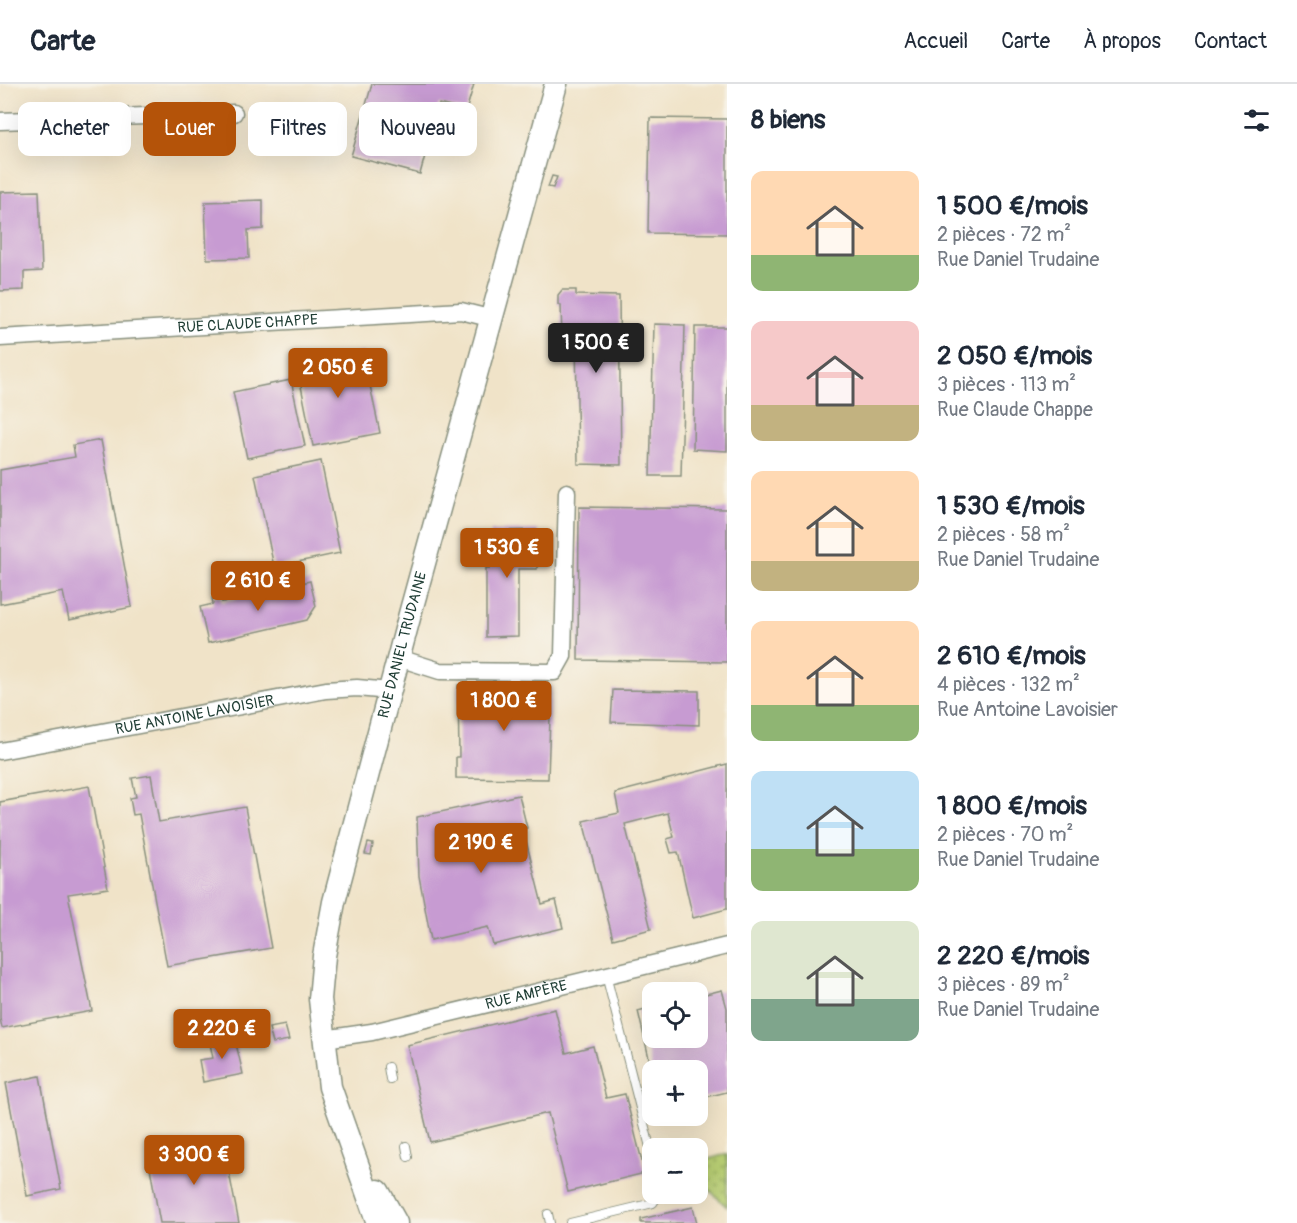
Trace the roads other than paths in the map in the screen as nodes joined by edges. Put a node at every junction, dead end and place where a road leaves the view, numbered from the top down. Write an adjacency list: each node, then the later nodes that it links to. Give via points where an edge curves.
1 (556, 84): 4 (main road, RUE DANIEL TRUDAINE)
2 (143, 116): 3 (street)
3 (0, 121)
4 (493, 319): 5 (street, RUE CLAUDE CHAPPE, via 460,311); 7 (main road, RUE DANIEL TRUDAINE)
5 (0, 338)
6 (567, 492): 7 (street, via 563,656 554,672 440,671)
7 (399, 658): 8 (main road, RUE DANIEL TRUDAINE)
8 (390, 691): 9 (street, RUE ANTOINE LAVOISIER, via 357,688 315,692); 12 (main road, RUE DANIEL TRUDAINE, via 328,930 320,999)
9 (0, 751)
10 (727, 945): 11 (street, RUE AMPÈRE)
11 (606, 975): 12 (street, RUE AMPÈRE, via 372,1032); 15 (lane)
12 (324, 1039): 16 (main road, RUE DANIEL TRUDAINE, via 330,1087)
13 (388, 1067): 14 (lane)
14 (390, 1079)
15 (648, 1138)
16 (350, 1140): 20 (main road, RUE DANIEL TRUDAINE); 21 (main road, RUE DANIEL TRUDAINE)
17 (406, 1146): 18 (lane)
18 (408, 1158)
19 (650, 1204): 22 (lane, via 614,1216)
20 (378, 1223)
21 (396, 1223)
22 (570, 1223)

